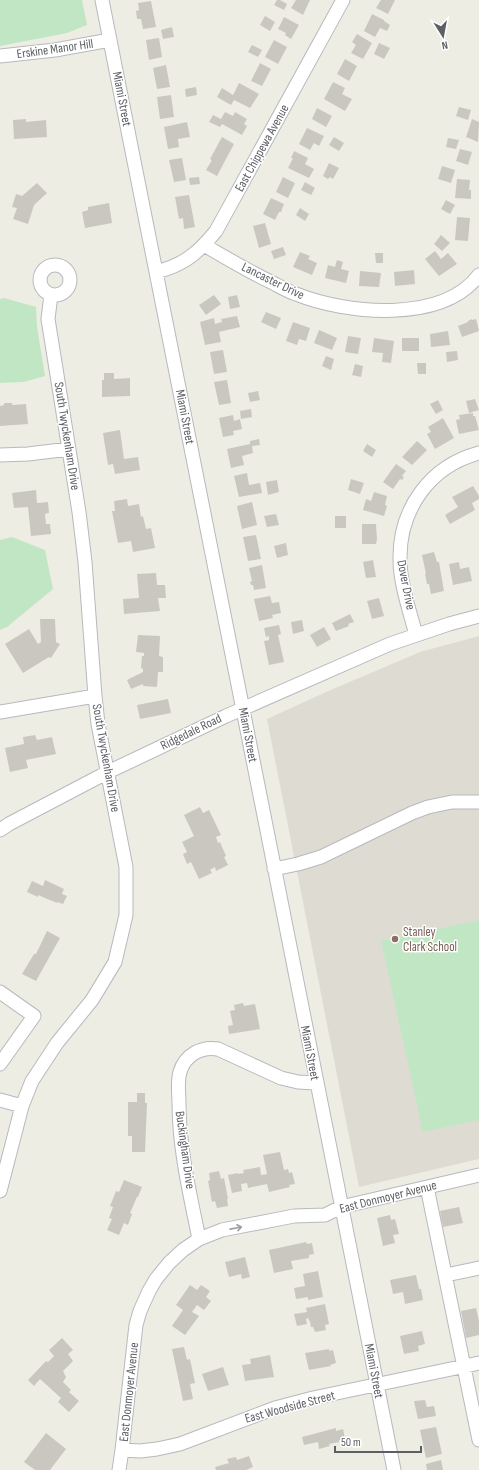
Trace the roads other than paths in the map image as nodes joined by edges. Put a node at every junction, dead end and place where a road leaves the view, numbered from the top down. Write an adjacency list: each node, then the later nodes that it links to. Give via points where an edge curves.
1 (102, 0): 3 (street, Miami Street)
2 (343, 0): 5 (street, East Chippewa Avenue, via 227,213)
3 (110, 40): 4 (street, Erskine Manor Hill); 6 (street, Miami Street)
4 (0, 56)
5 (204, 245): 6 (street, East Chippewa Avenue, via 182,262); 7 (street, Lancaster Drive, via 294,294 355,308 403,309 443,302 464,289)
6 (156, 272): 15 (street, Miami Street)
7 (479, 275)
8 (50, 295): 9 (street, South Twyckenham Drive, via 48,319)
9 (69, 449): 11 (street); 14 (street, South Twyckenham Drive, via 85,562)
10 (479, 453): 13 (street, Dover Drive, via 466,456 442,469 432,478 416,499 402,532 400,562)
11 (0, 455)
12 (479, 616): 13 (street, Ridgedale Road)
13 (416, 634): 15 (street, Ridgedale Road)
14 (94, 696): 16 (street); 17 (street, South Twyckenham Drive)
15 (243, 708): 17 (street, Ridgedale Road); 20 (street, Miami Street)
16 (0, 712)
17 (108, 772): 19 (street, Ridgedale Road); 25 (street, South Twyckenham Drive, via 126,867 126,915 115,962 92,1000 57,1043 32,1081)
18 (479, 802): 20 (street, via 452,802 428,807 321,857)
19 (0, 830)
20 (274, 869): 23 (street, Miami Street)
21 (0, 992): 22 (street, via 34,1016)
22 (0, 1064)
23 (316, 1083): 29 (street, Miami Street); 30 (street, Buckingham Drive, via 281,1078 218,1049 197,1051 186,1060 178,1079 179,1123)
24 (0, 1100): 25 (street)
25 (22, 1106): 28 (street, South Twyckenham Drive)
26 (479, 1175): 27 (street, East Donmoyer Avenue)
27 (427, 1187): 29 (street, East Donmoyer Avenue); 32 (street)
28 (0, 1191)
29 (341, 1207): 30 (street, East Donmoyer Avenue, one-way to 29, via 222,1230 294,1216 325,1215); 35 (street, Miami Street)
30 (199, 1239): 37 (street, East Donmoyer Avenue, via 183,1250 156,1279 140,1311 133,1347)
31 (479, 1268): 32 (street)
32 (446, 1275): 34 (street)
33 (479, 1363): 34 (street, East Woodside Street)
34 (464, 1366): 35 (street, East Woodside Street); 36 (street)
35 (377, 1385): 37 (street, East Woodside Street, via 275,1408 180,1444 140,1451); 39 (street, Miami Street)
36 (479, 1440)
37 (122, 1450): 38 (street)
38 (119, 1470)
39 (394, 1470)

